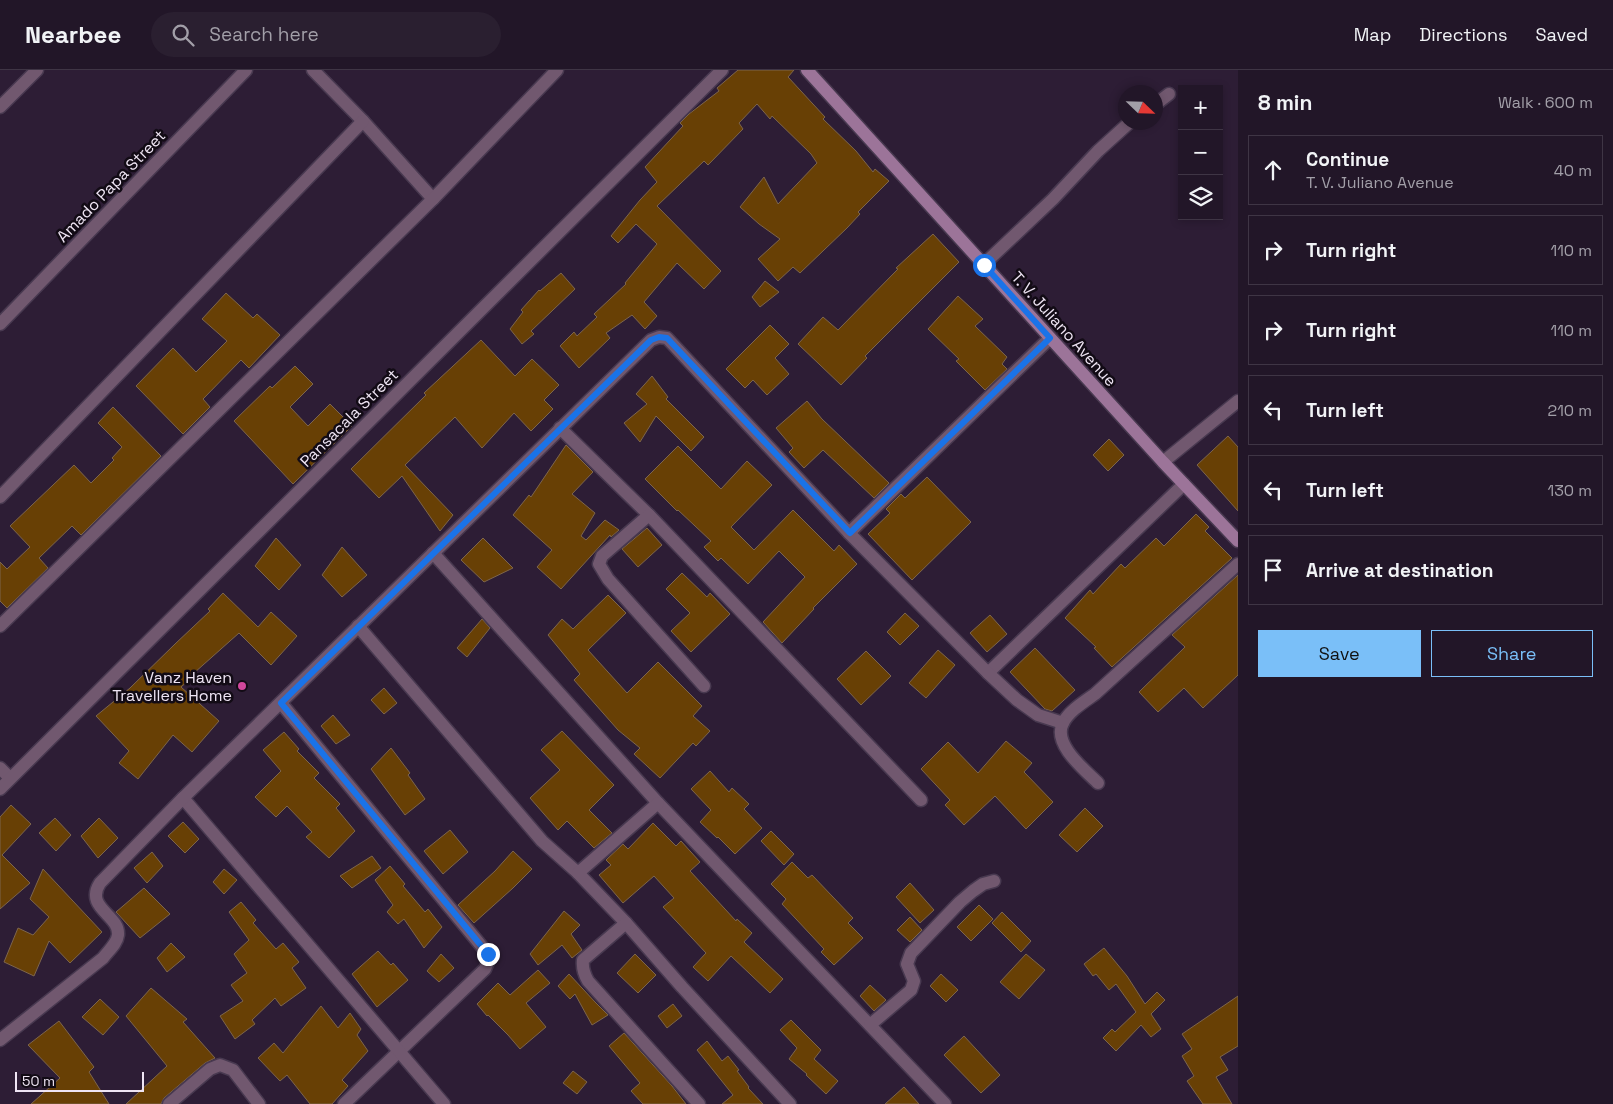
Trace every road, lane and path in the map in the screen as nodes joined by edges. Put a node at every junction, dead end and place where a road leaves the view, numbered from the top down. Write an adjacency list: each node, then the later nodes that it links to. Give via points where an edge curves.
1 (37, 70): 9 (street)
2 (246, 70): 14 (street, Amado Papa Street)
3 (313, 70): 10 (street)
4 (558, 70): 12 (street)
5 (722, 70): 33 (street, Pansacala Street)
6 (808, 70): 13 (main road, T. V. Juliano Avenue)
7 (1169, 94): 8 (street)
8 (1163, 99)
9 (0, 107)
10 (363, 121): 12 (street); 20 (street)
11 (1121, 130): 13 (street)
12 (433, 199): 26 (street)
13 (984, 265): 15 (main road, T. V. Juliano Avenue)
14 (0, 324)
15 (1050, 338): 18 (main road, T. V. Juliano Avenue); 22 (street)
16 (1238, 401): 18 (street)
17 (560, 428): 21 (street); 22 (street, via 651,340 667,338); 24 (street)
18 (1162, 462): 19 (main road, T. V. Juliano Avenue)
19 (1184, 484): 23 (main road, T. V. Juliano Avenue); 28 (street)
20 (0, 497)
21 (649, 514): 29 (street, via 602,556 599,564 608,579); 37 (street)
22 (850, 533): 28 (street)
23 (1238, 541)
24 (433, 553): 27 (street); 38 (street)
25 (1238, 564): 31 (street)
26 (0, 626)
27 (358, 626): 30 (street); 39 (street, via 542,841)
28 (988, 673): 31 (street, via 1038,715)
29 (704, 686)
30 (281, 703): 36 (street); 44 (street, via 488,954 485,969)
31 (1062, 724): 34 (street, via 1063,744)
32 (0, 768): 33 (street)
33 (10, 778): 35 (street, Pansacala Street)
34 (1098, 783)
35 (0, 789)
36 (183, 798): 43 (street, via 95,891 96,899 116,926 116,941 103,958); 44 (street)
37 (921, 800)
38 (658, 803): 39 (street); 42 (street)
39 (578, 873): 41 (street)
40 (994, 881): 42 (street, via 960,902 911,953 907,964 914,981 911,990)
41 (626, 923): 49 (street, via 583,960 584,974); 50 (street)
42 (870, 1025): 51 (street)
43 (0, 1040)
44 (399, 1050): 47 (street); 48 (street)
45 (169, 1104): 46 (street, via 210,1069 220,1065 233,1070)
46 (259, 1104)
47 (344, 1104)
48 (444, 1104)
49 (699, 1104)
50 (790, 1104)
51 (945, 1104)

